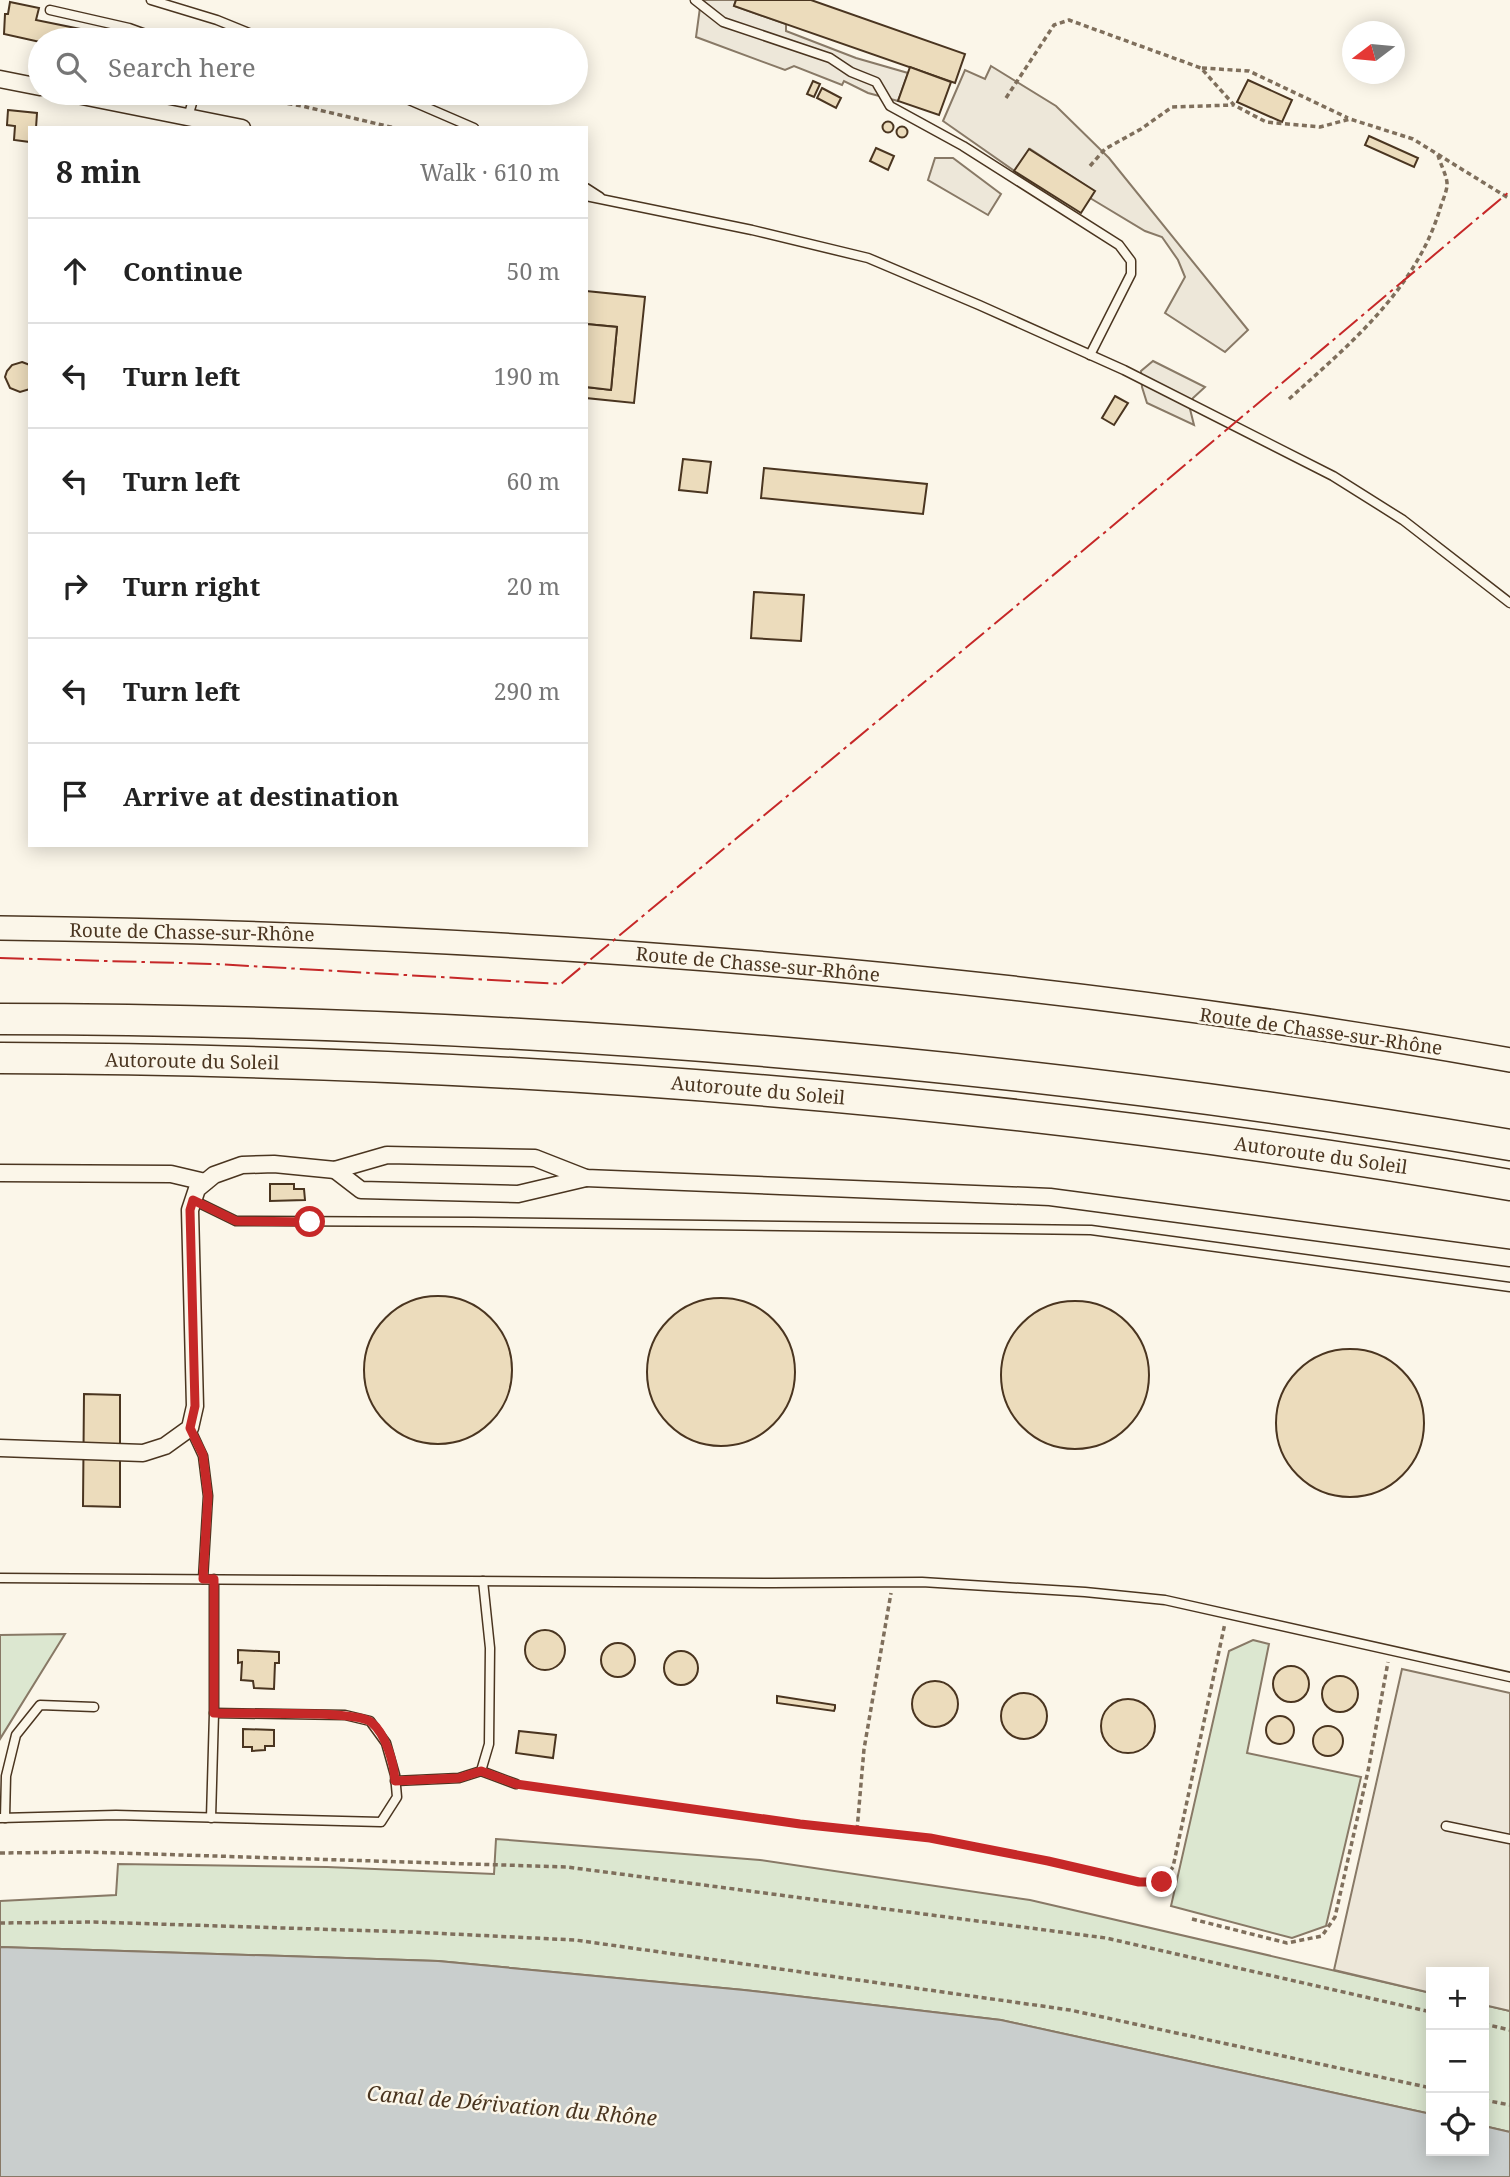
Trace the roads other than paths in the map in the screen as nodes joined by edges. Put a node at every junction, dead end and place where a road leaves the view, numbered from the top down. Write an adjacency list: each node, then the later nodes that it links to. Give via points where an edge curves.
1 (151, 0): 5 (lane)
2 (695, 0): 17 (lane, via 723,22 830,58 876,82 890,106 963,146 1119,246 1130,261 1131,274)
3 (50, 10): 4 (lane)
4 (129, 28)
5 (237, 28)
6 (0, 79): 7 (street)
7 (28, 85)
8 (128, 105): 11 (street)
9 (192, 105): 11 (lane)
10 (421, 105): 13 (lane)
11 (188, 117): 12 (street)
12 (232, 126)
13 (469, 126)
14 (588, 189): 16 (lane)
15 (588, 197): 16 (lane)
16 (606, 201): 17 (lane, via 868,258)
17 (1090, 355): 18 (lane, via 1333,476 1403,520)
18 (1510, 603)
19 (0, 928): 22 (main road, Route de Chasse-sur-Rhône, via 387,938 845,970 1268,1021)
20 (0, 1019): 23 (highway, Autoroute du Soleil, via 331,1024 769,1050 1145,1091)
21 (0, 1058): 28 (highway, Autoroute du Soleil, via 318,1064 777,1091 1169,1134)
22 (1510, 1060)
23 (1510, 1145)
24 (335, 1170): 26 (street, via 387,1155 535,1158); 26 (street, via 361,1190 518,1194); 27 (street, via 242,1166)
25 (1, 1175): 27 (street, via 171,1174)
26 (586, 1178): 30 (street, via 1050,1197)
27 (205, 1182): 29 (street)
28 (1510, 1185)
29 (193, 1200): 31 (lane, via 236,1221 1091,1230); 32 (street, via 195,1406)
30 (1510, 1258)
31 (1510, 1287)
32 (190, 1428): 33 (street, via 165,1446 143,1453); 35 (lane, via 203,1455 208,1496)
33 (0, 1448)
34 (0, 1578): 35 (lane)
35 (203, 1579): 36 (lane)
36 (214, 1579): 37 (lane); 40 (lane)
37 (483, 1581): 38 (lane, via 922,1582 1085,1592 1165,1600); 41 (lane, via 489,1648 489,1744)
38 (1510, 1677)
39 (94, 1707): 44 (lane, via 40,1705 16,1735)
40 (214, 1713): 42 (lane, via 345,1715 370,1721 386,1743); 45 (lane)
41 (481, 1771): 42 (lane, via 459,1778); 43 (lane)
42 (395, 1781): 45 (lane, via 397,1797 381,1822)
43 (516, 1784)
44 (2, 1818): 45 (lane)
45 (211, 1818)
46 (1446, 1826): 47 (lane)
47 (1510, 1839)

